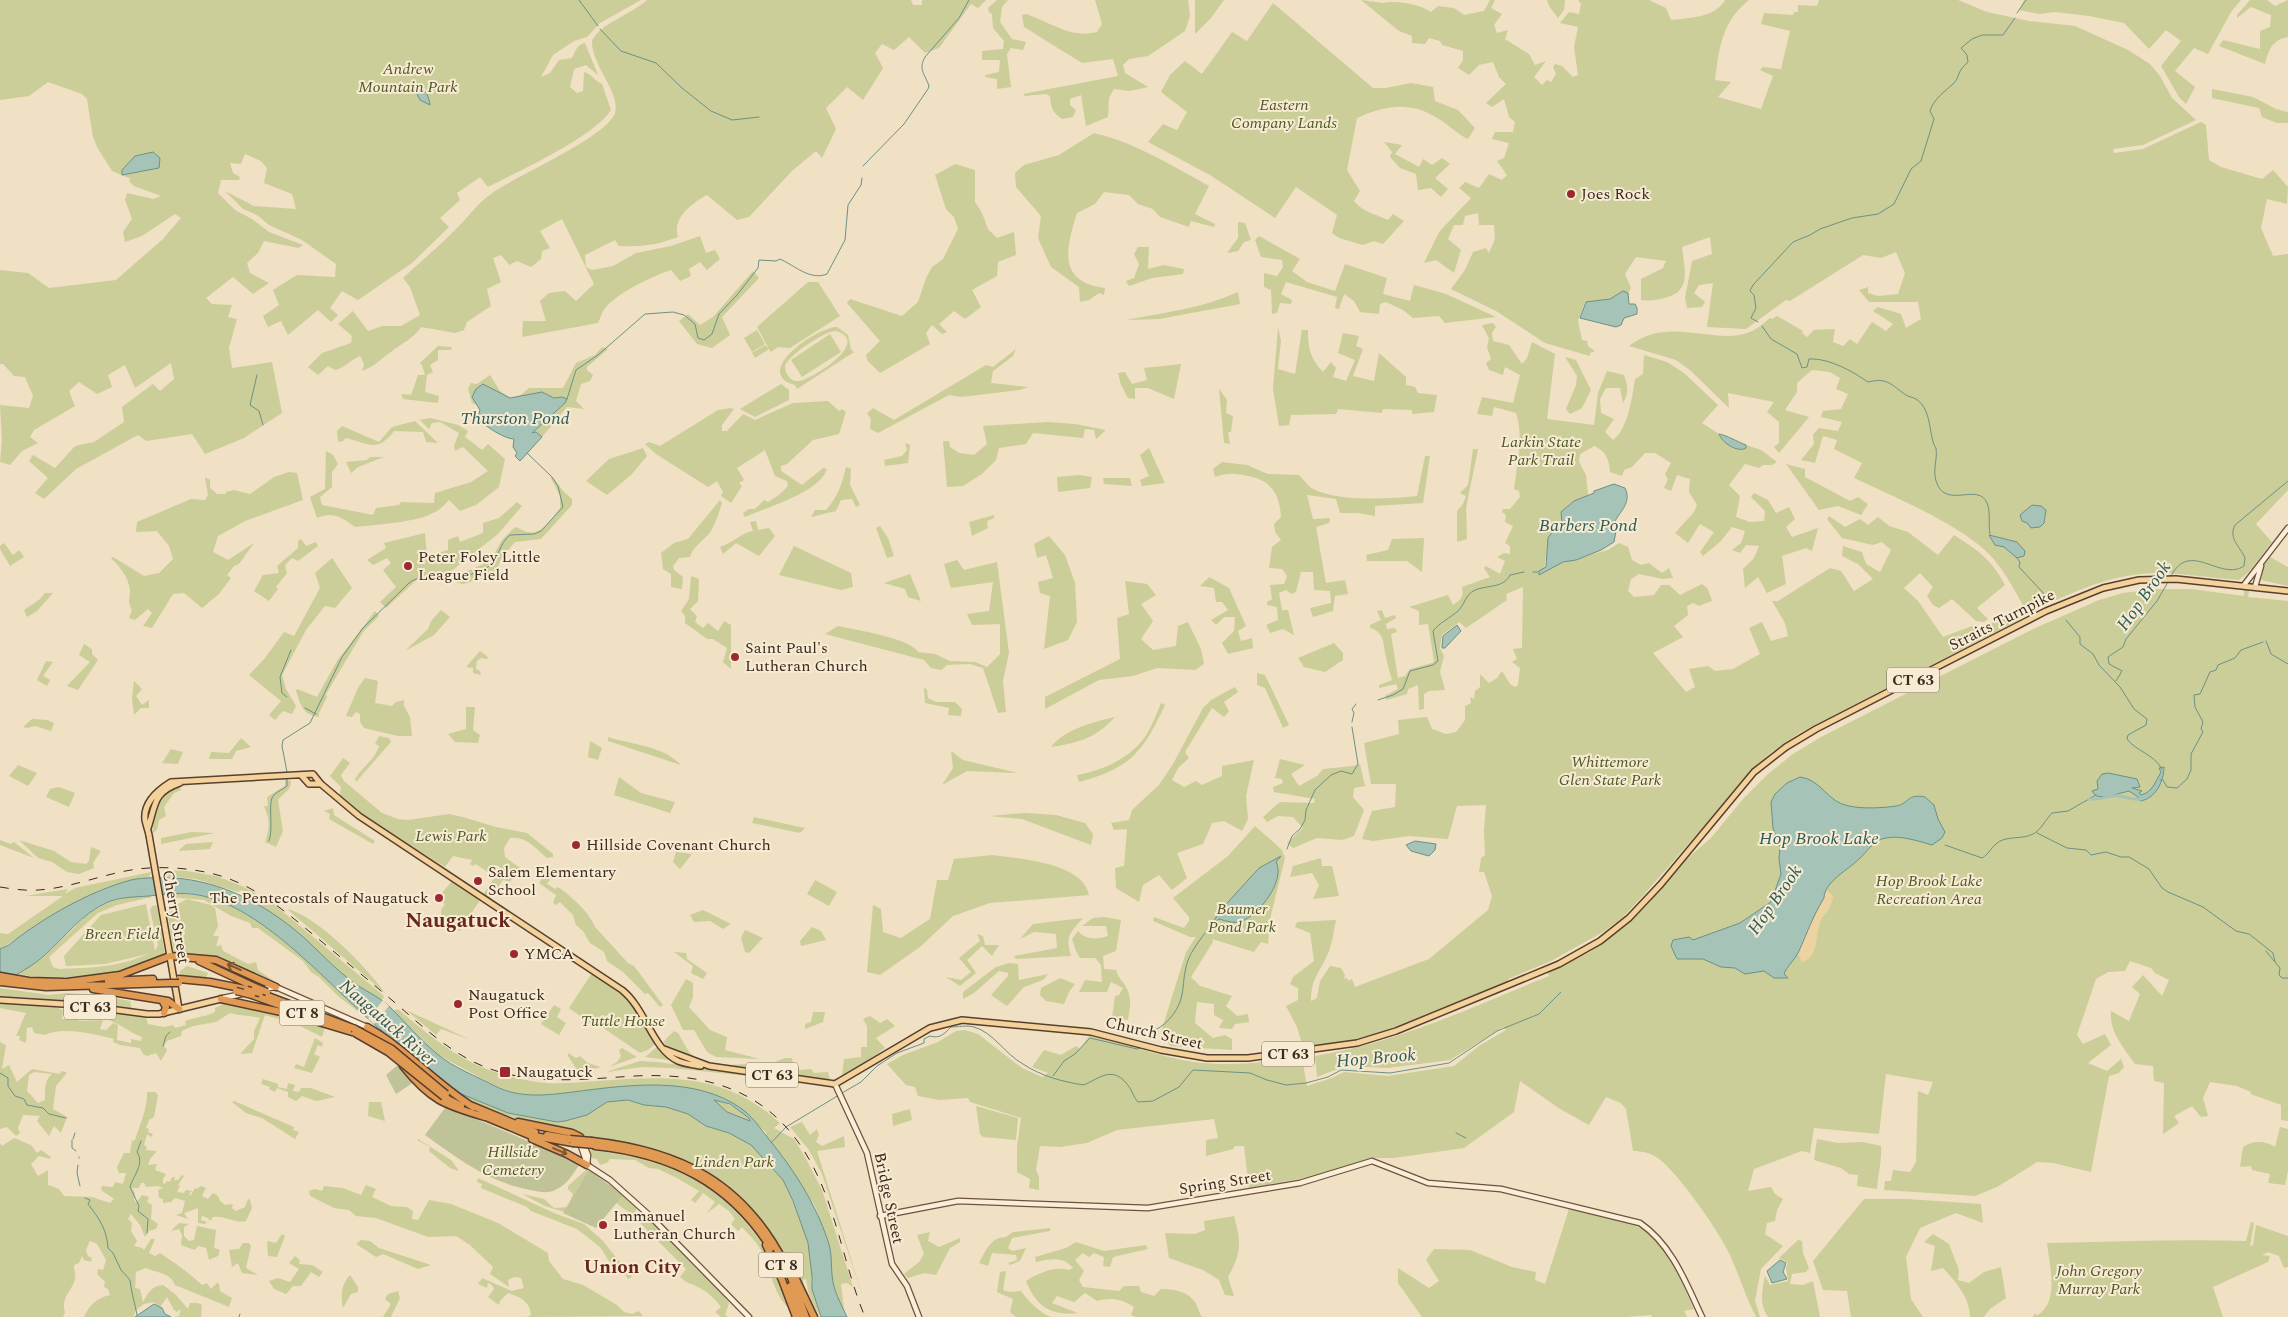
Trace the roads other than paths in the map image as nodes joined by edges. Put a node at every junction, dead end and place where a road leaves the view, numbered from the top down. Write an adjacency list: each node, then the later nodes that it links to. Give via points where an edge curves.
1 (2288, 528): 2 (main road)
2 (2262, 562): 3 (main road); 4 (main road)
3 (2244, 585): 4 (main road, Straits Turnpike / CT 63); 8 (main road, Straits Turnpike / CT 63, via 2164,578 2121,584 2073,598 1801,737 1754,772)
4 (2255, 587): 5 (main road, Straits Turnpike / CT 63)
5 (2288, 591)
6 (305, 777): 7 (main road, CT 63, via 309,784); 7 (main road, CT 63, via 313,774); 9 (main road, Cherry Street / CT 63, bridge, via 284,774 189,780 175,785 159,797 148,828)
7 (316, 781): 26 (main road, CT 63, via 359,816 623,990 638,1006 664,1049 709,1066)
8 (1696, 841): 26 (main road, Church Street / CT 63, via 1629,918 1600,941 1560,964 1396,1031 1357,1043 1248,1058 1207,1058 1091,1032 962,1020 930,1028)
9 (170, 956): 10 (highway); 15 (highway, via 120,975); 22 (main road, Cherry Street / CT 63)
10 (189, 958): 17 (highway, one-way to 10, via 220,962); 18 (highway, bridge, via 216,966)
11 (0, 976): 15 (highway, CT 8)
12 (170, 981): 13 (highway, CT 8); 15 (highway, CT 8); 16 (highway, CT 8)
13 (179, 981): 18 (highway, CT 8, bridge); 25 (highway, CT 8, bridge, via 252,995)
14 (0, 982): 16 (highway, CT 8)
15 (60, 983)
16 (72, 987): 21 (highway)
17 (276, 987): 19 (main road); 24 (main road)
18 (264, 993): 25 (highway, CT 8)
19 (221, 999): 22 (main road); 25 (highway)
20 (0, 1000): 23 (main road, CT 63, via 78,1005 142,1014)
21 (162, 1000): 22 (highway); 23 (highway, via 166,1007)
22 (179, 1009): 23 (main road, CT 63)
23 (164, 1013)
24 (367, 1027): 27 (highway, via 382,1036); 28 (highway, via 429,1095 448,1106)
25 (353, 1030): 27 (highway, CT 8, bridge)
26 (835, 1084): 36 (main road, Bridge Street, via 868,1153)
27 (446, 1094): 28 (highway, CT 8); 28 (highway, CT 8)
28 (488, 1116): 29 (highway, CT 8); 30 (highway); 31 (highway, CT 8)
29 (500, 1123): 31 (highway, CT 8, via 540,1138); 33 (highway, one-way to 33)
30 (580, 1137): 32 (main road); 33 (main road)
31 (572, 1141): 35 (highway, CT 8, bridge, via 644,1149 684,1163 719,1184)
32 (588, 1155): 33 (main road); 34 (main road)
33 (587, 1165): 34 (main road)
34 (598, 1172): 37 (main road, via 648,1216)
35 (750, 1215): 38 (highway, via 773,1258); 39 (highway, CT 8, via 776,1256); 40 (highway, CT 8, via 766,1231 786,1265); 41 (highway, via 780,1250)
36 (880, 1216): 42 (main road, Bridge Street, via 892,1264 907,1286); 43 (main road, Spring Street, via 958,1201 1148,1208 1300,1183 1369,1161 1428,1182 1501,1189 1640,1222 1654,1232 1668,1249)
37 (749, 1317)
38 (796, 1317)
39 (801, 1317)
40 (806, 1317)
41 (814, 1317)
42 (919, 1317)
43 (1702, 1317)

